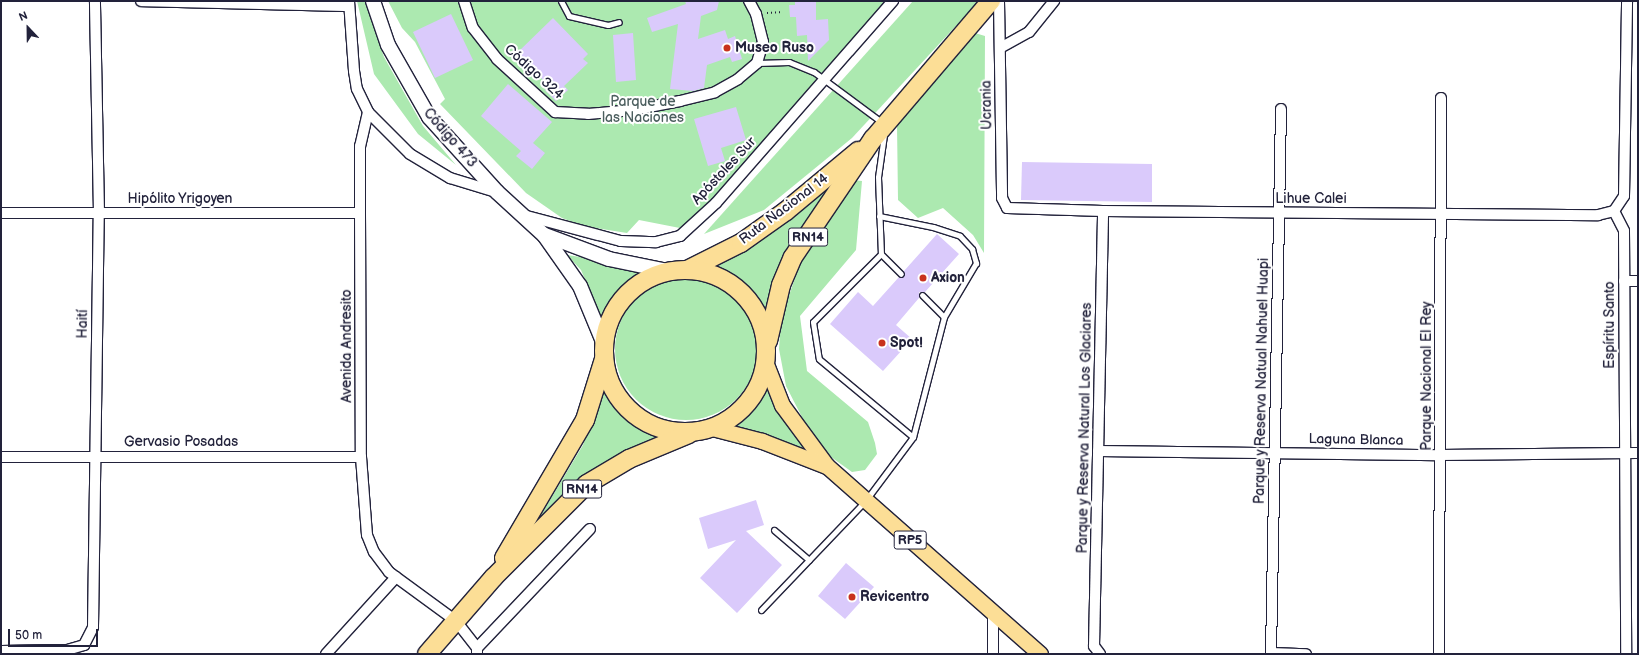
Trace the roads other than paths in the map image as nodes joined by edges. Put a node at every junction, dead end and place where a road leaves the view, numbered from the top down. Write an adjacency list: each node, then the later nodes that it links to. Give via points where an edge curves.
1 (95, 1): 27 (street, Haití)
2 (141, 1): 12 (street)
3 (373, 1): 22 (main road, Código 473, via 388,45 429,117)
4 (464, 1): 15 (street, Código 324, via 473,28 497,59 555,112 610,112 680,102 715,92 738,79)
5 (561, 1): 13 (lane, via 569,16 608,24)
6 (749, 1): 15 (street, Código 324, via 756,14 763,42)
7 (893, 1): 16 (street, Apóstoles Sur)
8 (991, 1): 20 (highway, Ruta Nacional 14 / RN14)
9 (999, 1): 14 (street, Ucrania)
10 (1054, 1): 14 (street, via 1029,32)
11 (1627, 1): 25 (street, via 1624,196)
12 (349, 4): 19 (street, via 357,89)
13 (619, 22)
14 (1000, 48): 23 (street, Ucrania, via 1002,198)
15 (756, 63): 16 (lane, via 789,62 814,72)
16 (824, 80): 20 (lane); 31 (street, Apóstoles Sur, via 716,203 680,236 656,242 621,241)
17 (1441, 98): 30 (street, Parque Nacional El Rey)
18 (1281, 109): 29 (street, Parque y Reserva Natual Nahuel Huapi)
19 (368, 112): 22 (street, via 410,154 450,178); 28 (street, Avenida Andresito, via 360,146)
20 (886, 125): 21 (highway, Ruta Nacional 14 / RN14); 32 (lane, via 878,177)
21 (873, 139): 35 (highway, Ruta Nacional 14 / RN14, via 754,234); 42 (highway, Ruta Nacional 14 / RN14, via 794,257 781,285)
22 (497, 192): 31 (main road, Código 473)
23 (1007, 208): 24 (street, Lihue Calei)
24 (1103, 211): 29 (street, Lihue Calei); 48 (street, Parque y Reserva Natural Los Glaciares)
25 (1614, 211): 30 (street, Lihue Calei, via 1598,215); 38 (street, Espíritu Santo, via 1624,231)
26 (1, 213): 27 (street, Hipólito Yrigoyen)
27 (99, 213): 28 (street, Hipólito Yrigoyen); 53 (street, Haití)
28 (360, 213): 55 (street, Avenida Andresito)
29 (1279, 213): 30 (street, Lihue Calei); 50 (street, Parque y Reserva Natual Nahuel Huapi)
30 (1442, 214): 52 (street, Parque Nacional El Rey)
31 (522, 215): 33 (main road, Código 473)
32 (879, 216): 34 (lane); 41 (lane, via 933,227 960,236 972,249 976,262)
33 (544, 235): 36 (main road, via 609,259); 43 (main road, via 580,286)
34 (881, 254): 37 (lane); 47 (lane, via 813,322 819,359)
35 (689, 269): 36 (highway, RN14); 42 (highway, RN14, via 712,273 734,284 751,301 762,322)
36 (667, 271): 43 (highway, RN14, via 644,280 624,297 610,319)
37 (901, 274)
38 (1624, 281): 39 (street); 51 (street, Espíritu Santo)
39 (1638, 281)
40 (922, 295): 41 (lane)
41 (944, 317): 47 (lane)
42 (767, 345): 44 (highway, RN14)
43 (604, 352): 46 (highway, RN14, via 610,384 624,405 644,421 668,430); 62 (highway, RN14, via 585,420)
44 (766, 364): 45 (highway, RN14, via 760,385 748,404 731,418); 56 (main road, RP5, via 782,404)
45 (712, 428): 46 (highway, RN14); 56 (main road, RP5, via 762,441)
46 (693, 432): 62 (highway, RN14, via 629,459 587,484)
47 (913, 437): 57 (lane)
48 (1098, 451): 50 (street, Laguna Blanca); 67 (street, Parque y Reserva Natural Los Glaciares)
49 (1638, 452): 51 (street, Laguna Blanca)
50 (1275, 453): 52 (street, Laguna Blanca); 73 (street, Parque y Reserva Natual Nahuel Huapi)
51 (1625, 453): 52 (street, Laguna Blanca); 76 (street, Espíritu Santo)
52 (1440, 455): 75 (street, Parque Nacional El Rey)
53 (94, 456): 54 (street, Gervasio Posadas); 55 (street, Gervasio Posadas); 66 (street, Haití, via 94,626 84,645 67,650)
54 (1, 457)
55 (361, 457): 61 (street, Avenida Andresito, via 367,535 374,552)
56 (827, 466): 57 (main road, RP5)
57 (866, 500): 60 (lane); 64 (main road, RP5)
58 (590, 529): 68 (street)
59 (774, 530): 60 (lane)
60 (809, 560): 63 (lane)
61 (396, 577): 65 (street, Avenida Andresito); 69 (street)
62 (493, 578): 65 (highway, RN14)
63 (762, 610)
64 (993, 613): 71 (street); 72 (main road, RP5)
65 (456, 621): 68 (street, Avenida Andresito); 70 (highway, RN14)
66 (1, 650)
67 (1097, 650)
68 (477, 651)
69 (326, 654)
70 (427, 654)
71 (993, 654)
72 (1040, 654)
73 (1271, 654): 74 (street)
74 (1306, 654)
75 (1439, 654)
76 (1626, 654)

